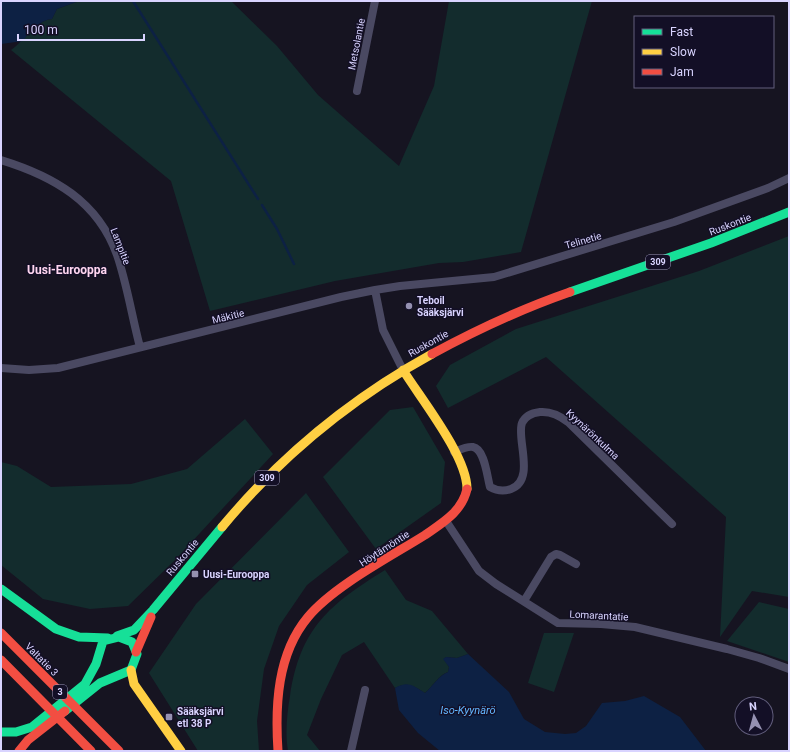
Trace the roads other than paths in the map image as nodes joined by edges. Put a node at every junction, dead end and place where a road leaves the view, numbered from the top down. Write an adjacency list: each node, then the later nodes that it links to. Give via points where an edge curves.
1 (375, 1): 2 (street, Metsolantie)
2 (357, 91)
3 (1, 160): 7 (street, Lampitie, via 30,169 62,185 85,204 103,226 116,255)
4 (789, 178): 6 (street, Telinetie, via 674,222 494,276)
5 (789, 212): 9 (main road, Ruskontie / 309, via 711,243 526,307 480,328)
6 (375, 290): 7 (street, Mäkitie); 9 (street, via 383,330)
7 (140, 347): 8 (street, Mäkitie, via 58,368)
8 (1, 368)
9 (403, 370): 10 (main road, Höytämöntie); 16 (main road, Ruskontie / 309, via 355,400 278,466 230,517)
10 (454, 452): 11 (main road, Höytämöntie, via 465,472 467,487 459,507); 12 (street, Kyynärönkulma, via 475,447 481,452 490,487 505,492 518,483 524,466 521,429 524,419 530,414 550,412 568,422)
11 (446, 521): 15 (street, Lomarantatie, via 480,571); 31 (main road, Höytämöntie, via 339,590 305,621 291,646 282,676 277,709)
12 (672, 524)
13 (576, 564): 15 (street, via 560,555 551,557)
14 (1, 589): 18 (main road, via 56,628 79,637)
15 (524, 601): 21 (street, Lomarantatie, via 558,623 600,624 656,631 758,658)
16 (153, 610): 18 (main road, Ruskontie / 309, via 134,630); 19 (main road, Ruskontie / 309)
17 (1, 633): 29 (main road, Valtatie 3 / 3)
18 (112, 637): 19 (main road, via 128,639 134,644); 23 (main road, via 100,647)
19 (136, 652): 22 (main road, 309)
20 (1, 660): 28 (main road, 3)
21 (789, 669)
22 (131, 670): 23 (main road); 30 (main road, via 134,684)
23 (89, 686): 25 (main road)
24 (365, 690): 32 (street)
25 (35, 730): 26 (main road); 27 (main road)
26 (1, 732)
27 (19, 751)
28 (91, 751)
29 (119, 751)
30 (181, 751)
31 (278, 751)
32 (350, 751)

